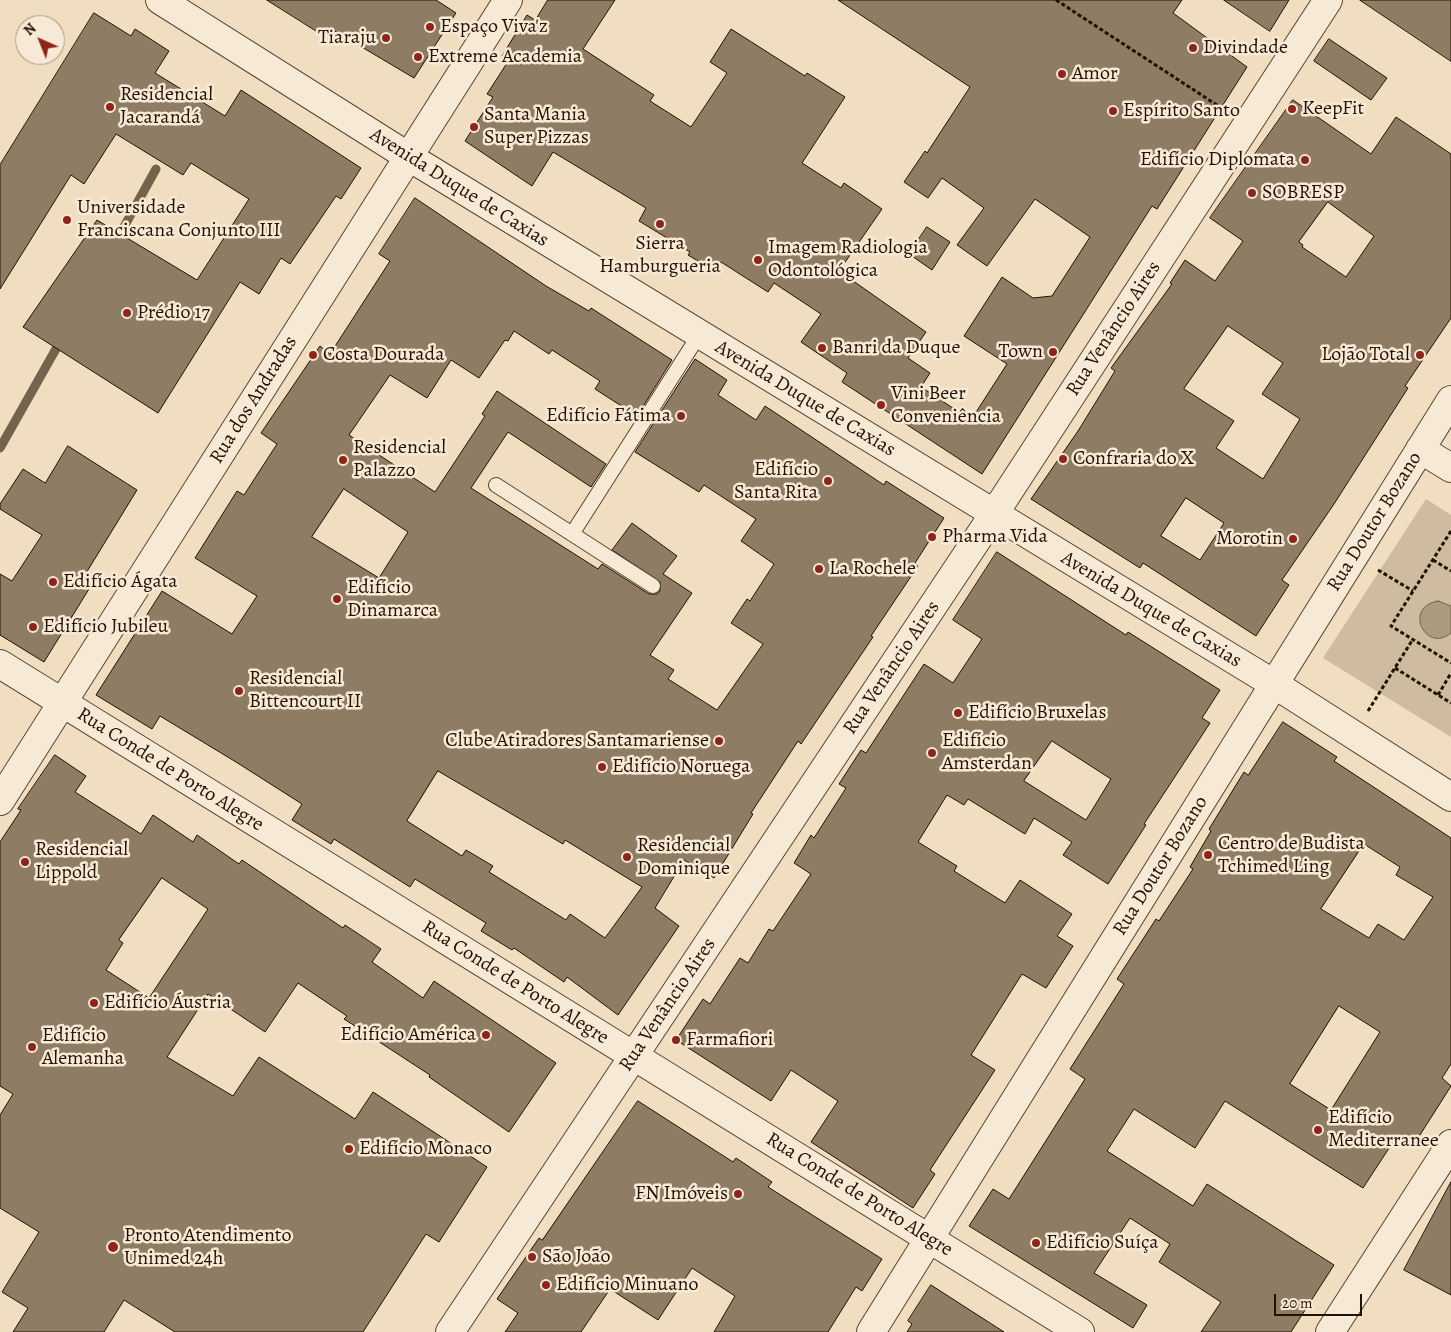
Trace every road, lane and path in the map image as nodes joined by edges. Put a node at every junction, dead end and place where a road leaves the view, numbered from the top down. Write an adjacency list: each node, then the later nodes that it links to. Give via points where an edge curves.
1 (160, 0): 6 (street, Avenida Duque de Caxias)
2 (508, 0): 6 (street, Rua dos Andradas)
3 (1056, 0): 5 (path)
4 (1328, 0): 5 (street, Rua Venâncio Aires)
5 (1247, 125): 12 (street, Rua Venâncio Aires)
6 (409, 157): 7 (street, Avenida Duque de Caxias); 27 (street, Rua dos Andradas)
7 (699, 335): 12 (street, Avenida Duque de Caxias); 14 (lane)
8 (1451, 400): 9 (street, Rua Doutor Bozano)
9 (1420, 449): 10 (street); 25 (street, Rua Doutor Bozano)
10 (1451, 468)
11 (496, 485): 14 (lane)
12 (994, 514): 25 (street, Avenida Duque de Caxias); 32 (street, Rua Venâncio Aires)
13 (1451, 531): 15 (path)
14 (572, 534): 18 (lane)
15 (1433, 560): 17 (path); 19 (path)
16 (1375, 568): 19 (path)
17 (1451, 571)
18 (653, 586)
19 (1413, 592): 20 (path, via 1391,626)
20 (1413, 639): 21 (path); 23 (path)
21 (1451, 663)
22 (0, 664): 27 (street, Rua Conde de Porto Alegre)
23 (1395, 668): 26 (path); 29 (path)
24 (1451, 673): 26 (path)
25 (1274, 684): 30 (street, Avenida Duque de Caxias); 34 (street, Rua Doutor Bozano)
26 (1438, 694): 28 (path)
27 (62, 703): 31 (street, Rua dos Andradas); 32 (street, Rua Conde de Porto Alegre)
28 (1451, 703)
29 (1364, 716)
30 (1451, 797)
31 (0, 801)
32 (634, 1056): 34 (street, Rua Conde de Porto Alegre); 35 (street, Rua Venâncio Aires)
33 (1451, 1144): 38 (street)
34 (929, 1238): 36 (street, Rua Doutor Bozano); 37 (street, Rua Conde de Porto Alegre)
35 (450, 1332)
36 (871, 1332)
37 (1080, 1332)
38 (1330, 1332)

